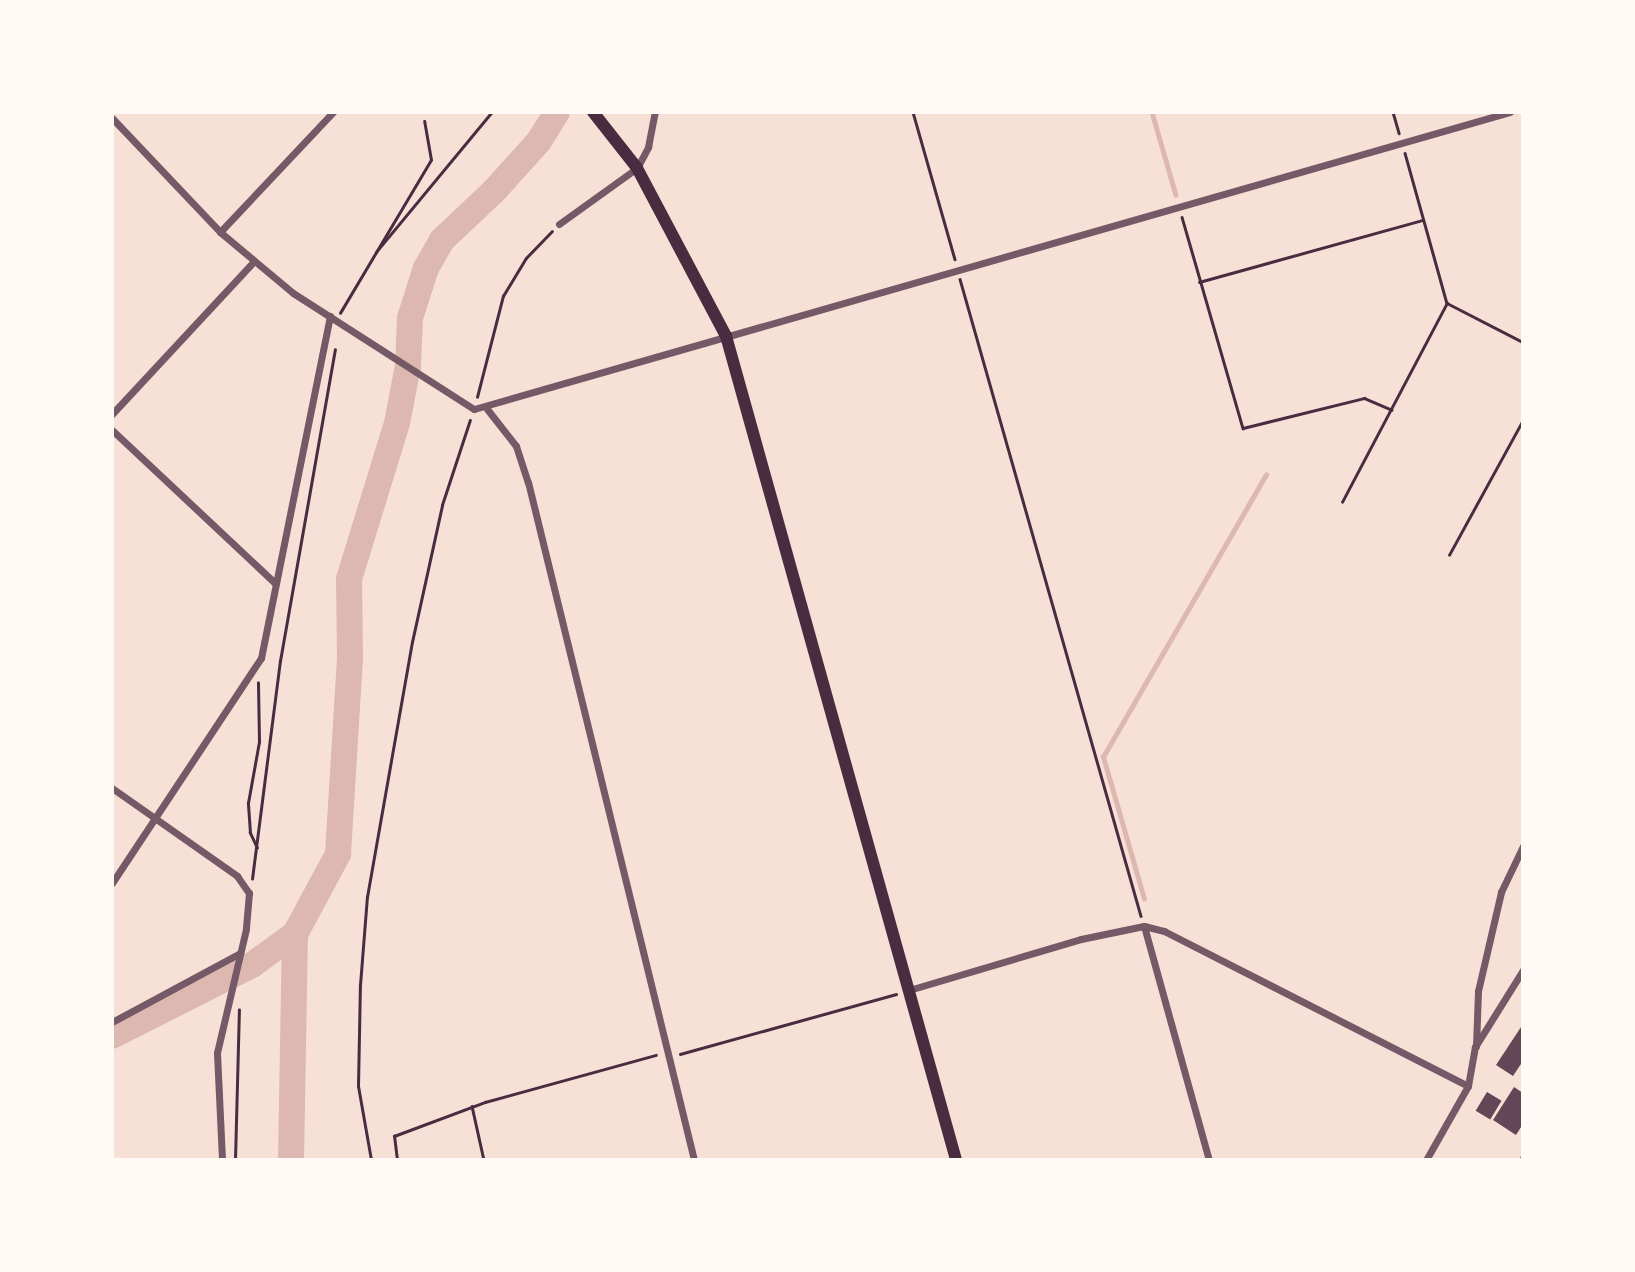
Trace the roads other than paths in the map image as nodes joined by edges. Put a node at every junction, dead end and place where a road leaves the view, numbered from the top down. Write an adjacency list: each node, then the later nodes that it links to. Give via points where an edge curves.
1 (333, 112): 8 (street)
2 (593, 112): 6 (main road)
3 (655, 112): 6 (street, via 648,147)
4 (1510, 112): 11 (street)
5 (112, 118): 8 (street)
6 (637, 168): 7 (street); 11 (main road)
7 (559, 224)
8 (220, 232): 9 (street)
9 (254, 261): 10 (street); 13 (street)
10 (337, 319): 12 (street, via 471,407); 15 (street)
11 (726, 336): 12 (street); 23 (main road)
12 (487, 409): 28 (street, via 516,446 528,482)
13 (112, 414)
14 (112, 430): 15 (street)
15 (275, 583): 17 (street, via 261,658)
16 (112, 788): 17 (street)
17 (156, 822): 19 (street); 21 (street, via 237,876 249,893)
18 (1523, 846): 25 (street, via 1498,904 1478,991)
19 (112, 883)
20 (1144, 926): 23 (street, via 1081,939); 26 (street, via 1164,931); 30 (street)
21 (239, 956): 24 (street); 27 (street, via 216,1053)
22 (1523, 970): 25 (street)
23 (909, 990): 29 (main road)
24 (112, 1023)
25 (1475, 1047): 26 (street)
26 (1468, 1086): 31 (street)
27 (222, 1160)
28 (694, 1160)
29 (956, 1160)
30 (1209, 1160)
31 (1426, 1160)

